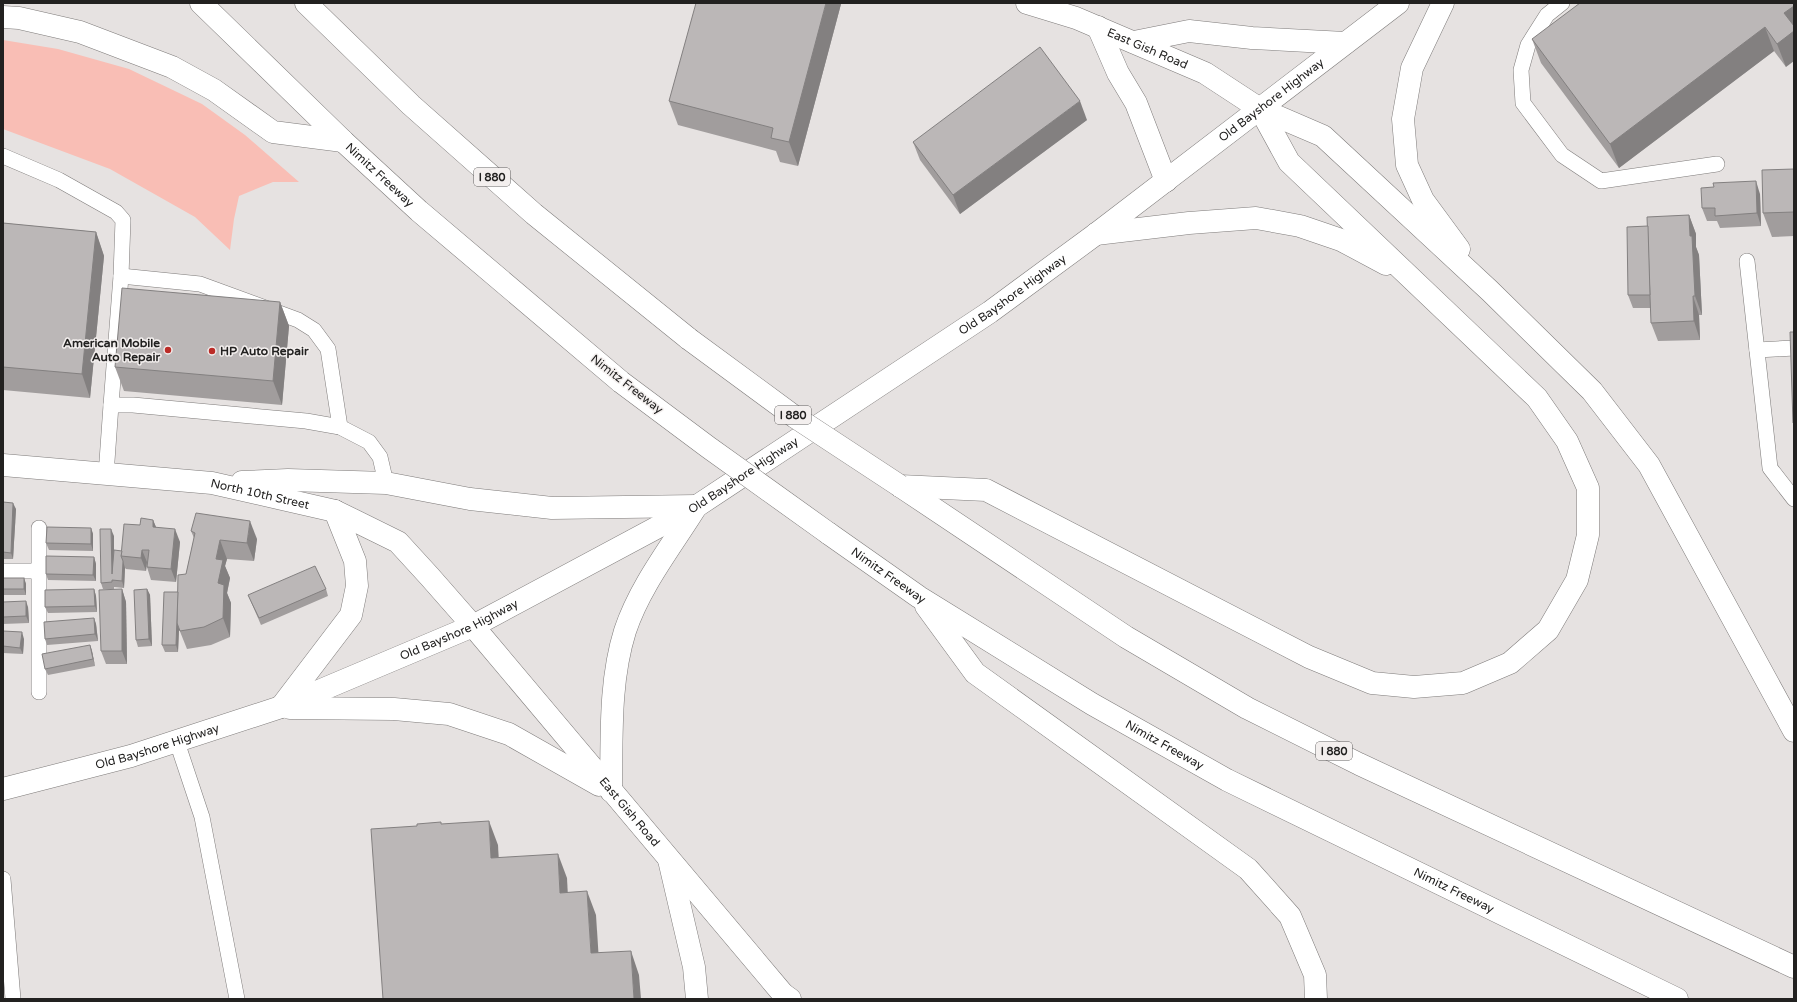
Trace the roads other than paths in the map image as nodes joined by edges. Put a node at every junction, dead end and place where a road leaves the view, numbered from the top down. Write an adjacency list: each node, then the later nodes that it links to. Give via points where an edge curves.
1 (201, 3): 12 (main road, Nimitz Freeway)
2 (306, 3): 29 (main road, I 880, bridge, via 412,105 534,214 689,339 795,417)
3 (1027, 3): 8 (main road, East Gish Road, via 1076,18)
4 (1398, 3): 10 (main road, Old Bayshore Highway)
5 (1443, 3): 20 (main road, via 1412,68 1403,119 1407,165 1423,200)
6 (1562, 3): 14 (lane, via 1547,15 1528,45 1521,70 1523,103 1562,155 1601,181)
7 (3, 17): 12 (main road, via 19,18 80,32 172,67 214,90 273,132)
8 (1098, 28): 9 (main road, East Gish Road); 15 (main road, via 1118,73 1136,103)
9 (1134, 42): 10 (main road, via 1189,31); 11 (main road, East Gish Road, via 1204,73)
10 (1345, 44): 11 (main road, Old Bayshore Highway)
11 (1260, 109): 15 (main road, Old Bayshore Highway); 19 (main road, via 1289,162); 20 (main road, East Gish Road, via 1323,136)
12 (343, 141): 36 (main road, Nimitz Freeway, bridge, via 425,216 622,382 708,447)
13 (3, 156): 18 (lane, via 58,180 116,212 123,220)
14 (1717, 164)
15 (1166, 181): 16 (main road, Old Bayshore Highway)
16 (1096, 234): 19 (main road, via 1256,218 1300,226 1342,240); 31 (main road, Old Bayshore Highway, via 990,312)
17 (1747, 261): 22 (lane)
18 (121, 276): 23 (lane); 24 (lane, via 200,284 298,320 314,330 328,349)
19 (1410, 277): 29 (main road, via 1537,398 1567,441 1588,488 1588,535 1577,580 1548,630 1510,662 1463,683 1414,688 1372,682 1309,657 986,490)
20 (1490, 290): 40 (main road, via 1592,391 1649,465)
21 (1794, 348): 22 (lane)
22 (1757, 350): 30 (lane, via 1770,468)
23 (111, 405): 24 (lane, via 306,421); 26 (lane)
24 (340, 427): 28 (lane, via 369,442 380,457)
25 (3, 465): 26 (main road, North 10th Street)
26 (106, 475): 27 (main road, North 10th Street)
27 (212, 483): 28 (main road, via 288,480); 32 (main road, North 10th Street)
28 (386, 484): 31 (main road, via 552,508)
29 (900, 486): 46 (main road, I 880, via 1126,637 1247,708 1366,767)
30 (1794, 499)
31 (697, 506): 37 (main road, Old Bayshore Highway); 43 (main road, via 642,592 625,631 614,685)
32 (335, 512): 37 (main road, North 10th Street, via 398,542); 39 (main road, via 355,561 357,586 351,615)
33 (40, 528): 35 (lane)
34 (3, 571): 35 (lane)
35 (39, 571): 38 (lane)
36 (919, 597): 51 (main road, via 975,673 1248,869 1290,916 1315,975); 52 (main road, Nimitz Freeway, via 1092,704 1227,780)
37 (473, 626): 39 (main road, Old Bayshore Highway); 43 (main road, East Gish Road)
38 (39, 692)
39 (281, 707): 41 (main road, Old Bayshore Highway); 43 (main road, via 394,709 449,714 509,734)
40 (1794, 731)
41 (177, 742): 42 (main road, Old Bayshore Highway); 49 (lane, via 202,818)
42 (3, 789)
43 (611, 791): 44 (main road, East Gish Road)
44 (669, 860): 47 (main road, East Gish Road); 50 (main road, via 694,966)
45 (3, 879): 48 (lane)
46 (1794, 967)
47 (785, 998)
48 (13, 999)
49 (237, 999)
50 (697, 999)
51 (1316, 999)
52 (1676, 999)

